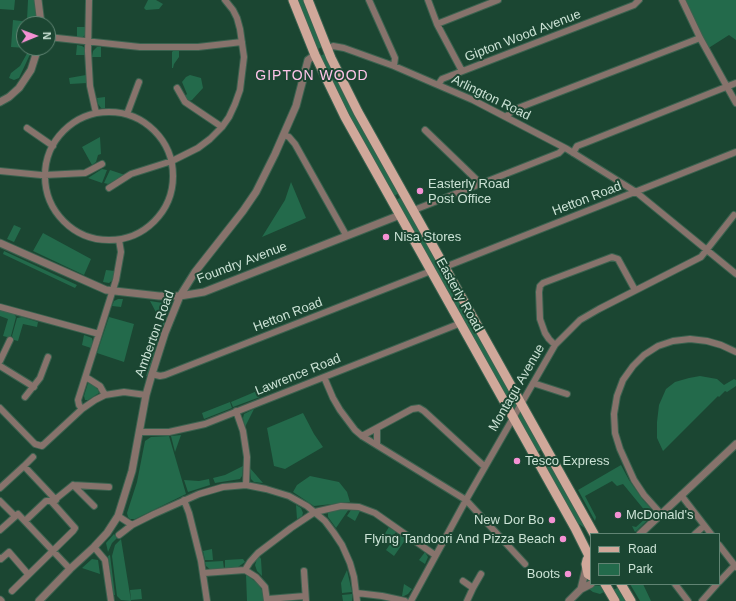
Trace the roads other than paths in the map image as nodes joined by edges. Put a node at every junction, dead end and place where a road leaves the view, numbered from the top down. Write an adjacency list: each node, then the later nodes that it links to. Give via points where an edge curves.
1 (38, 0): 12 (street)
2 (89, 0): 16 (street)
3 (225, 0): 17 (street, via 234,10)
4 (293, 0): 19 (main road, Easterly Road)
5 (308, 0): 18 (main road, Easterly Road)
6 (369, 0): 21 (street, via 395,58)
7 (428, 0): 13 (street)
8 (498, 0): 13 (street)
9 (639, 0): 11 (street, Gipton Wood Avenue)
10 (682, 0): 14 (street)
11 (632, 2): 22 (street, Gipton Wood Avenue)
12 (40, 16)
13 (438, 24): 22 (street)
14 (700, 38): 26 (street); 32 (street, via 513,110)
15 (56, 39): 16 (street)
16 (88, 42): 17 (street, via 140,47 211,46); 30 (street, via 90,86)
17 (242, 42): 33 (street, via 244,57 240,90)
18 (328, 49): 21 (street, Arlington Road, via 333,46 344,48); 48 (main road, Easterly Road, via 358,112)
19 (314, 54): 36 (street, Amberton Road, via 308,60 296,106); 49 (main road, Easterly Road)
20 (35, 56): 28 (street, via 31,70 22,84)
21 (394, 66): 25 (street, Arlington Road)
22 (462, 70): 25 (street, Gipton Wood Avenue, via 442,79)
23 (139, 82): 31 (street)
24 (736, 83): 26 (street)
25 (438, 85): 32 (street, Arlington Road)
26 (727, 87): 29 (street); 40 (street, via 585,142 577,146)
27 (177, 88): 33 (street, via 185,102)
28 (0, 102)
29 (736, 103)
30 (96, 113): 31 (street, via 112,111); 37 (street, via 82,117 70,125)
31 (127, 114): 41 (street, via 143,121 156,131 166,145)
32 (506, 117): 38 (street, Arlington Road)
33 (222, 127): 41 (street, via 198,148)
34 (27, 128): 37 (street)
35 (426, 130): 45 (street)
36 (284, 135): 51 (street, via 295,144); 60 (street, Amberton Road, via 256,192 195,272)
37 (52, 146): 44 (street)
38 (564, 148): 40 (street, Arlington Road); 45 (street, via 559,153)
39 (736, 152): 47 (street, Hetton Road)
40 (573, 153): 47 (street, Arlington Road)
41 (172, 161): 46 (street, via 131,174); 52 (street, via 174,182 164,209 156,220 139,233)
42 (102, 164): 44 (street, via 85,173)
43 (0, 170): 44 (street)
44 (43, 175): 52 (street, via 49,197 60,216 76,231 97,239)
45 (481, 184): 48 (street)
46 (108, 188)
47 (636, 192): 54 (street, Arlington Road); 55 (street, Hetton Road)
48 (414, 210): 55 (main road, Easterly Road)
49 (400, 215): 51 (street, Foundry Avenue); 56 (main road, Easterly Road)
50 (734, 215): 54 (street, Montagu Avenue)
51 (346, 235): 60 (street, Foundry Avenue, via 204,292)
52 (119, 240): 59 (street, via 121,252)
53 (0, 243): 59 (street, Foundry Avenue)
54 (708, 250): 57 (street, Arlington Road); 58 (street, Montagu Avenue)
55 (445, 266): 79 (main road, Easterly Road)
56 (431, 271): 62 (main road, Easterly Road); 70 (street, Hetton Road, via 165,375)
57 (736, 274)
58 (635, 290): 65 (street, Montagu Avenue, via 580,320); 65 (street, via 618,259 612,257 543,283 539,292 540,319 545,334)
59 (113, 291): 60 (street, Foundry Avenue); 63 (street)
60 (180, 296): 70 (street, Amberton Road)
61 (0, 307): 63 (street)
62 (460, 323): 71 (street, Lawrence Road); 83 (main road, Easterly Road)
63 (99, 334): 72 (street)
64 (10, 340): 68 (street)
65 (555, 345): 73 (street, Montagu Avenue)
66 (736, 352): 105 (street, via 707,340 673,341 658,346 644,355 623,380 614,414 615,433 634,480)
67 (48, 357): 74 (street)
68 (0, 361)
69 (0, 366): 74 (street)
70 (152, 374): 77 (street, Amberton Road)
71 (324, 376): 82 (street, Lawrence Road); 86 (street, via 340,410)
72 (86, 377): 76 (street, via 100,386); 81 (street, via 78,403)
73 (533, 383): 75 (street); 79 (street, Montagu Avenue)
74 (34, 387): 78 (street)
75 (567, 394)
76 (105, 395): 77 (street, via 124,392); 81 (street)
77 (146, 395): 85 (street, Amberton Road)
78 (25, 397)
79 (521, 404): 83 (street, Montagu Avenue); 89 (main road, Easterly Road)
80 (0, 408): 81 (street, via 40,446 45,445)
81 (82, 409)
82 (236, 411): 85 (street, Lawrence Road, via 205,424 181,430); 95 (street, via 243,431 247,457)
83 (513, 418): 91 (main road, Easterly Road); 93 (street, Montagu Avenue)
84 (377, 428): 86 (street); 88 (street); 93 (street, via 412,409 422,409)
85 (139, 432): 107 (street, Amberton Road, via 132,471)
86 (362, 436): 88 (street)
87 (736, 444): 98 (street)
88 (377, 445): 100 (street)
89 (547, 450): 91 (main road); 112 (main road, Easterly Road)
90 (33, 457): 92 (street)
91 (535, 457): 120 (main road, Easterly Road)
92 (24, 466): 97 (street); 102 (street)
93 (485, 467): 100 (street, Montagu Avenue)
94 (73, 485): 96 (street); 102 (street); 103 (street)
95 (246, 485): 99 (street, via 223,487); 104 (street, via 289,496)
96 (109, 487)
97 (0, 488)
98 (681, 495): 105 (street); 110 (street)
99 (184, 500): 109 (street); 129 (street)
100 (466, 500): 121 (street, Montagu Avenue); 123 (street)
101 (0, 501): 106 (street)
102 (54, 501): 108 (street, via 46,501); 119 (street, via 75,528)
103 (94, 506)
104 (315, 512): 121 (street, via 341,506 367,509); 127 (street, via 266,546); 143 (street, via 342,545 350,563)
105 (661, 514): 113 (street)
106 (16, 515): 108 (street); 111 (street)
107 (118, 516): 109 (street); 118 (street, Amberton Road, via 107,534)
108 (25, 521): 119 (street)
109 (132, 525): 116 (street)
110 (704, 526): 114 (street); 115 (street)
111 (0, 530)
112 (593, 533)
113 (641, 533)
114 (696, 533)
115 (710, 533)
116 (119, 535)
117 (720, 546): 124 (street)
118 (94, 547): 126 (street, Amberton Road); 147 (street, via 105,560)
119 (53, 550): 126 (street); 130 (street)
120 (590, 555): 125 (main road, Easterly Road)
121 (435, 556): 151 (street, Montagu Avenue)
122 (1, 559): 130 (street, via 9,552)
123 (525, 564)
124 (735, 566): 133 (street)
125 (586, 567): 132 (main road); 141 (street)
126 (70, 569): 146 (street, Amberton Road)
127 (245, 570): 129 (street); 145 (street, via 265,587)
128 (304, 572): 144 (street)
129 (204, 573): 148 (street)
130 (28, 574): 142 (street)
131 (481, 574): 140 (street)
132 (590, 575)
133 (720, 581)
134 (463, 582): 140 (street)
135 (590, 584): 141 (street)
136 (606, 585): 154 (main road)
137 (623, 585): 155 (main road)
138 (675, 585): 156 (street)
139 (716, 585): 157 (street)
140 (473, 588): 152 (street)
141 (581, 589): 153 (street)
142 (12, 590)
143 (357, 593): 149 (street); 150 (street)
144 (306, 599): 145 (street)
145 (268, 600)
146 (39, 601)
147 (111, 601)
148 (207, 601)
149 (357, 601)
150 (405, 601)
151 (411, 601)
152 (467, 601)
153 (569, 601)
154 (615, 601)
155 (631, 601)
156 (688, 601)
157 (702, 601)

